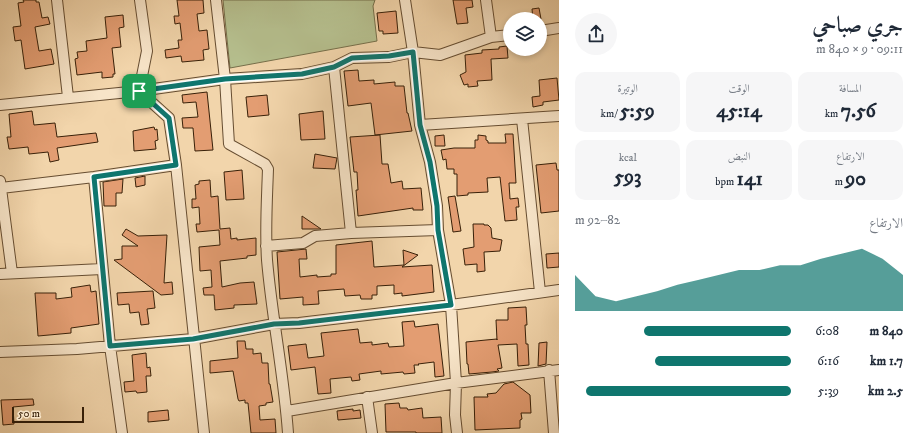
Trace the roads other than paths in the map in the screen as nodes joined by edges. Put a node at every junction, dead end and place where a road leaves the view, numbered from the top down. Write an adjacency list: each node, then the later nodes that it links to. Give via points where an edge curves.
1 (57, 0): 14 (street)
2 (140, 0): 13 (street, via 147,51)
3 (216, 0): 12 (street)
4 (405, 0): 10 (street)
5 (486, 0): 9 (street)
6 (559, 28): 7 (street)
7 (547, 30)
8 (503, 36): 9 (street)
9 (491, 37): 10 (street, via 440,55)
10 (413, 52): 11 (street, via 352,58); 18 (street)
11 (334, 67): 12 (street, via 302,74); 23 (street)
12 (225, 79): 13 (street); 24 (street, via 229,144 265,164 268,169)
13 (139, 91): 14 (street); 19 (street, via 169,118)
14 (68, 97): 15 (street)
15 (0, 105)
16 (559, 116): 17 (street)
17 (522, 119): 18 (street); 29 (street)
18 (420, 125): 22 (street, via 430,162)
19 (176, 165): 20 (street); 32 (street)
20 (94, 177): 21 (street); 25 (street)
21 (1, 185): 26 (street)
22 (438, 230): 23 (street); 30 (street)
23 (351, 233): 24 (street, via 315,236 303,243)
24 (266, 246): 31 (street)
25 (102, 269): 26 (street); 33 (street)
26 (12, 273): 27 (street)
27 (0, 274)
28 (559, 290): 29 (street)
29 (540, 292): 30 (street)
30 (451, 305): 31 (street); 36 (street)
31 (274, 324): 32 (street); 38 (street)
32 (193, 339): 33 (street); 40 (street)
33 (110, 346): 34 (street); 39 (street)
34 (0, 352)
35 (554, 370): 36 (street); 44 (street)
36 (456, 383): 37 (street); 43 (street, via 454,415)
37 (367, 397): 38 (street); 42 (street)
38 (287, 411): 41 (street)
39 (122, 433)
40 (204, 433)
41 (288, 433)
42 (372, 433)
43 (457, 433)
44 (554, 433)

